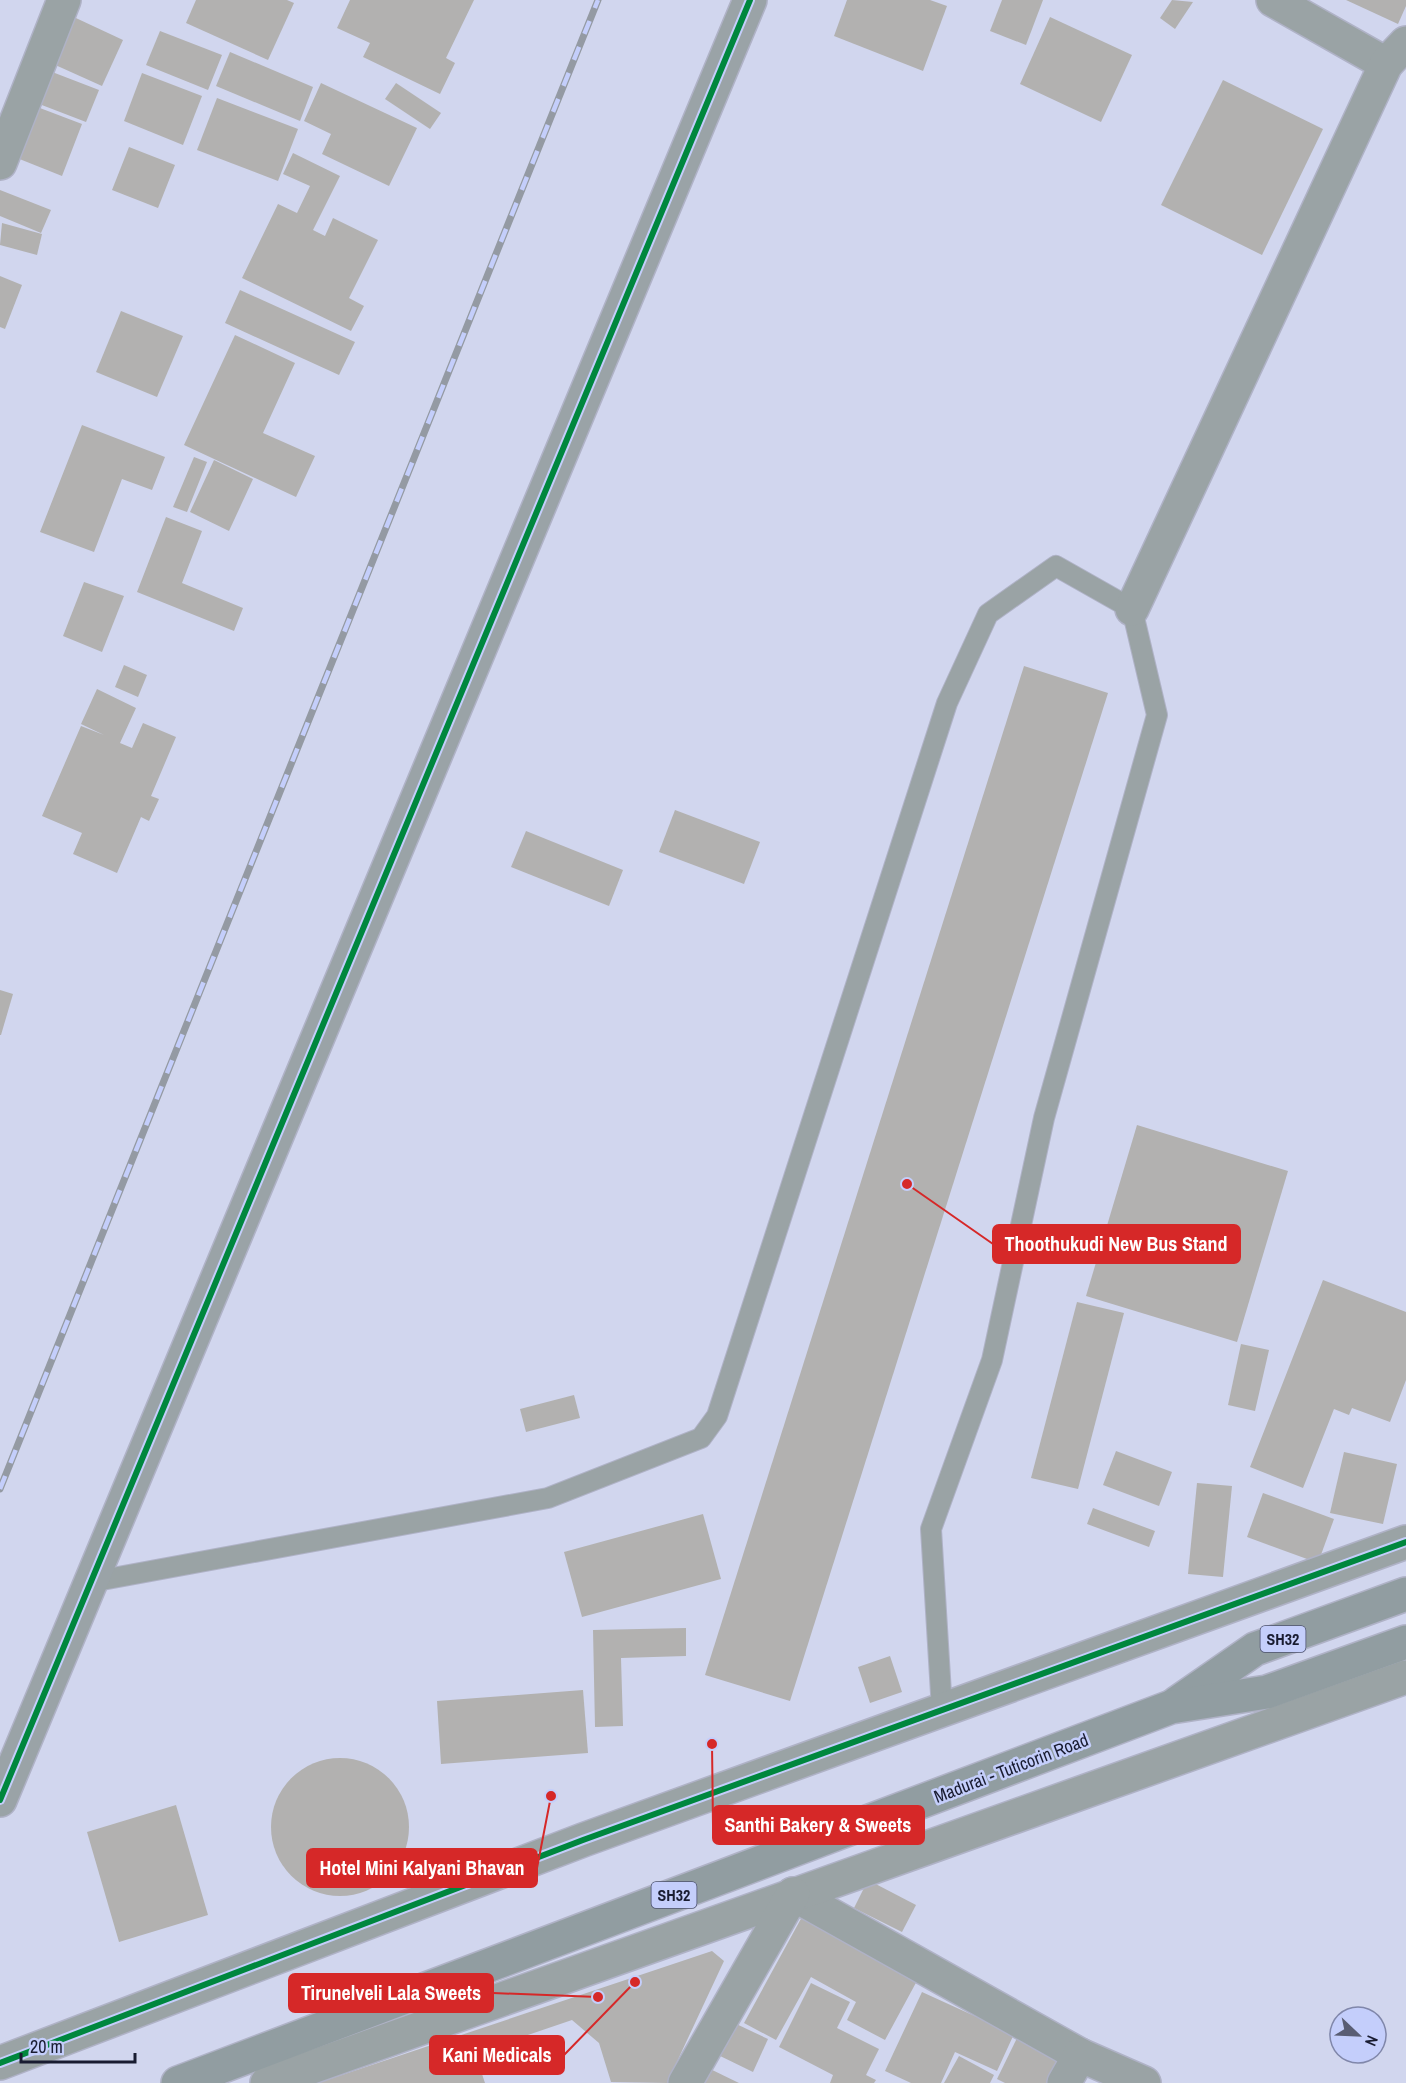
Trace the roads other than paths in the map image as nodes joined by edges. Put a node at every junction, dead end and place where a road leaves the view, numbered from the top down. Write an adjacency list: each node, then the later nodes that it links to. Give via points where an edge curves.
1 (64, 0): 5 (street)
2 (750, 0): 8 (street)
3 (1273, 0): 4 (street)
4 (1396, 54): 6 (street)
5 (0, 163)
6 (1132, 609): 8 (lane, via 1056,566 988,614 947,703 717,1416 700,1438 548,1498); 13 (lane, via 1157,715 1044,1118 992,1360 931,1529)
7 (1406, 1542): 13 (street)
8 (91, 1582): 14 (street)
9 (1406, 1594): 12 (main road, Madurai - Tuticorin Road / SH32, via 1255,1649)
10 (1406, 1641): 12 (main road, Madurai - Tuticorin Road / SH32, via 1267,1692)
11 (1406, 1677): 15 (street)
12 (1171, 1707): 18 (main road, Madurai - Tuticorin Road / SH32)
13 (942, 1710): 17 (street, via 583,1840)
14 (0, 1800)
15 (793, 1894): 16 (street); 19 (street); 20 (street)
16 (1080, 2055): 21 (street); 22 (street)
17 (0, 2063)
18 (178, 2083)
19 (267, 2083)
20 (685, 2083)
21 (1064, 2083)
22 (1144, 2083)

